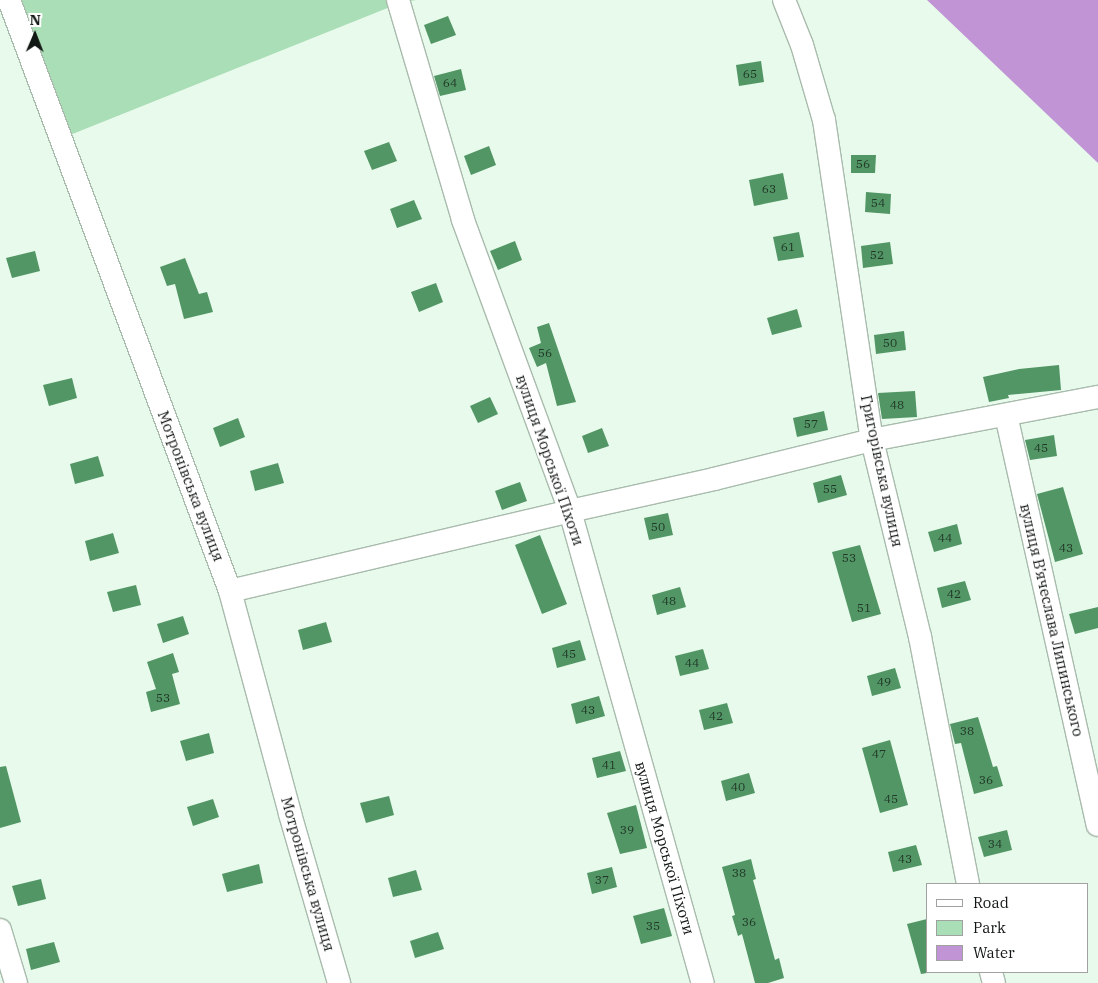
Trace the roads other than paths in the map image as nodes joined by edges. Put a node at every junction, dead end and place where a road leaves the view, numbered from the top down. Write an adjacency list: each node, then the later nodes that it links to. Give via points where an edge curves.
1 (9, 0): 8 (street, Мотронівська вулиця)
2 (398, 0): 7 (street, вулиця Морської Піхоти, via 463,220)
3 (784, 0): 6 (street, Григорівська вулиця, via 802,45 824,120)
4 (1098, 396): 5 (street)
5 (1006, 416): 6 (street); 9 (street, вулиця В’ячеслава Липинського)
6 (872, 440): 7 (street); 10 (street, Григорівська вулиця, via 920,637)
7 (570, 510): 8 (street); 14 (street, вулиця Морської Піхоти)
8 (230, 591): 13 (street, Мотронівська вулиця)
9 (1098, 825)
10 (968, 883)
11 (0, 930): 12 (street)
12 (16, 983)
13 (339, 983)
14 (703, 983)

